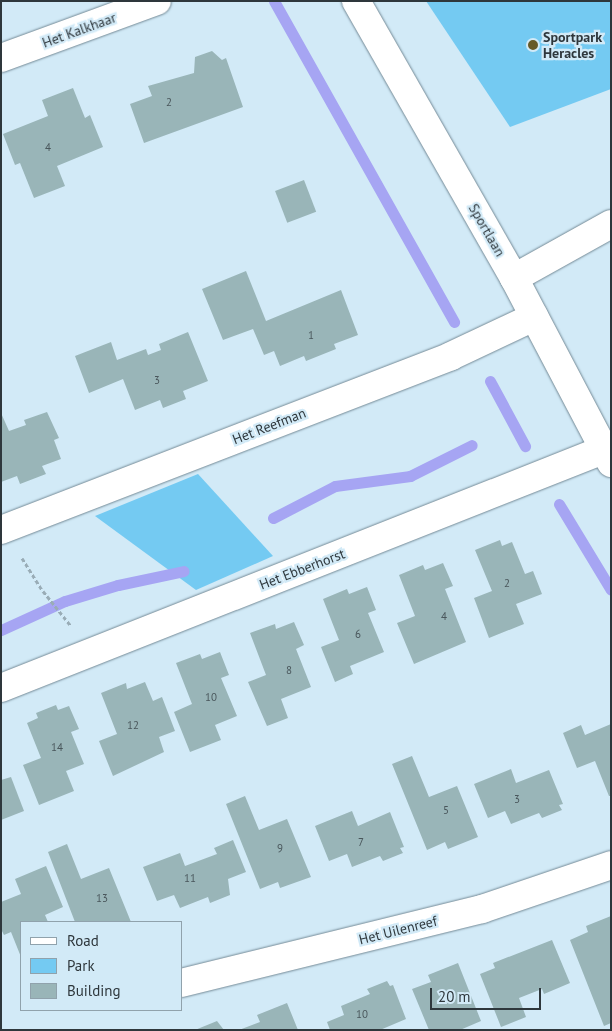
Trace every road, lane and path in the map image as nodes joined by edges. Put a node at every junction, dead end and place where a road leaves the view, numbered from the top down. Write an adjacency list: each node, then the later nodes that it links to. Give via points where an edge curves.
1 (157, 1): 3 (street, Het Kalkhaar)
2 (356, 1): 5 (street, Sportlaan)
3 (1, 58)
4 (611, 224): 5 (street)
5 (514, 278): 6 (street, Sportlaan)
6 (534, 317): 7 (street, Sportlaan); 8 (street, Het Reefman, via 451,356)
7 (607, 457): 10 (street, Het Ebberhorst)
8 (3, 529): 9 (path, via 43,591)
9 (66, 619)
10 (1, 688)
11 (611, 865): 12 (street, Het Uilenreef, via 482,909)
12 (182, 983)

